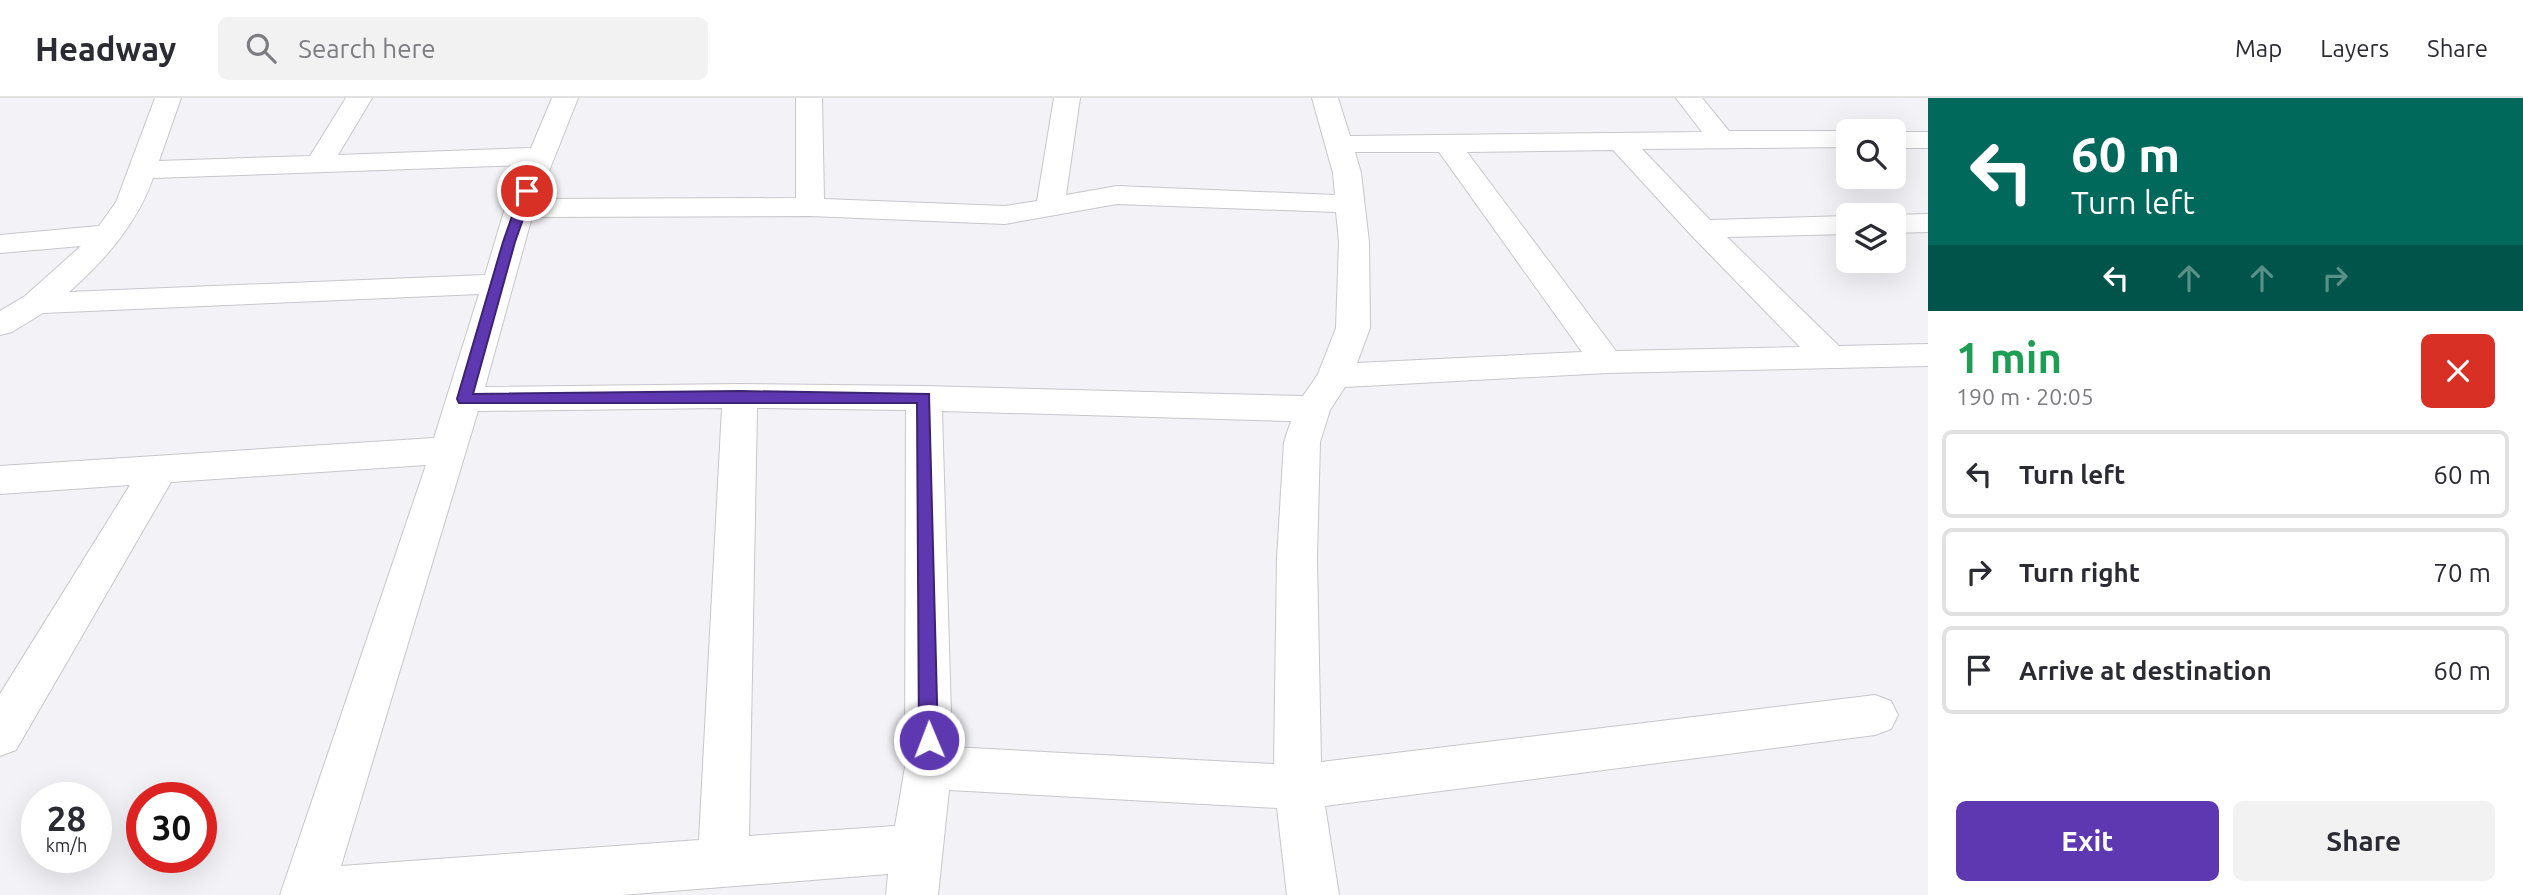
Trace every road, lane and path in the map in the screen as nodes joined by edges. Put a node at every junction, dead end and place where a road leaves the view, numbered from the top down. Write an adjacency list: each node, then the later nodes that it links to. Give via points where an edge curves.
1 (168, 98): 17 (street)
2 (359, 98): 16 (street)
3 (565, 98): 15 (street)
4 (808, 98): 21 (street)
5 (1067, 98): 19 (street)
6 (1325, 98): 13 (street)
7 (1689, 98): 8 (street)
8 (1720, 137): 9 (street); 11 (street)
9 (1836, 139)
10 (1906, 139): 12 (street)
11 (1619, 140): 14 (street); 25 (street)
12 (1928, 140)
13 (1338, 144): 14 (street); 18 (street)
14 (1448, 146): 33 (street)
15 (542, 156): 16 (street); 20 (street)
16 (318, 165): 17 (street)
17 (140, 170): 26 (street, via 130,202)
18 (1350, 204): 19 (street, via 1117,195); 34 (street, via 1353,328)
19 (1049, 207): 21 (street, via 1004,215)
20 (520, 208): 21 (street); 28 (street)
21 (810, 208)
22 (1928, 223): 23 (street)
23 (1906, 224)
24 (1836, 225): 25 (street)
25 (1702, 229): 32 (street)
26 (109, 234): 27 (street); 29 (street)
27 (0, 244)
28 (498, 284): 29 (street); 37 (street)
29 (36, 303): 30 (street)
30 (0, 324)
31 (1928, 355): 32 (street)
32 (1831, 358): 33 (street)
33 (1607, 362): 34 (street)
34 (1335, 376): 38 (street)
35 (740, 396): 36 (street); 37 (street); 46 (street)
36 (924, 398): 38 (street); 44 (street)
37 (464, 399): 39 (street)
38 (1313, 409): 45 (street, via 1302,442 1297,558)
39 (450, 450): 40 (street); 48 (street)
40 (160, 468): 41 (street); 43 (street)
41 (0, 480)
42 (1875, 715): 45 (street)
43 (0, 735)
44 (929, 767): 45 (street); 47 (street)
45 (1298, 787): 49 (street)
46 (723, 862): 47 (street); 48 (street)
47 (914, 871)
48 (306, 895)
49 (1313, 895)

